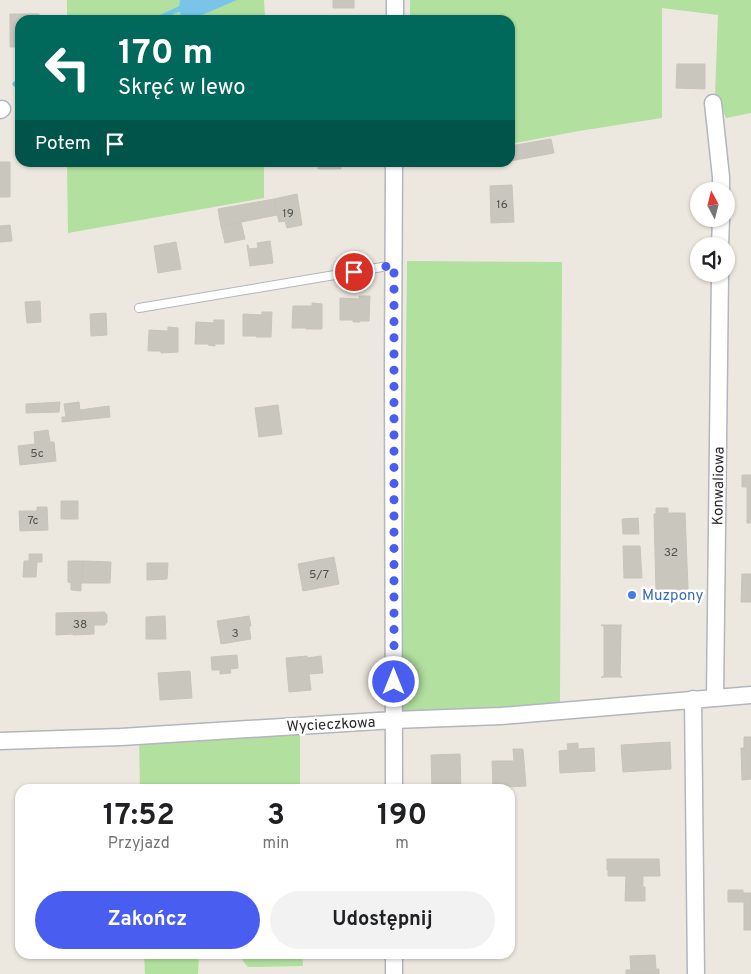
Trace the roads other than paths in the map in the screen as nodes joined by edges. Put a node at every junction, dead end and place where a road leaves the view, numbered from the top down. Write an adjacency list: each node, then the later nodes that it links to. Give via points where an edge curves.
1 (396, 0): 2 (street)
2 (395, 15)
3 (713, 103): 5 (street)
4 (394, 167): 6 (street)
5 (721, 182)
6 (394, 265): 8 (lane); 12 (street)
7 (720, 282): 10 (street, Konwaliowa)
8 (139, 308)
9 (751, 695): 10 (street, Wycieczkowa)
10 (715, 697): 11 (street, Wycieczkowa)
11 (693, 699): 12 (street, Wycieczkowa, via 501,716); 17 (street)
12 (394, 720): 13 (street, Wycieczkowa); 14 (street)
13 (0, 741)
14 (394, 784)
15 (394, 959): 16 (street)
16 (394, 974)
17 (696, 974)

